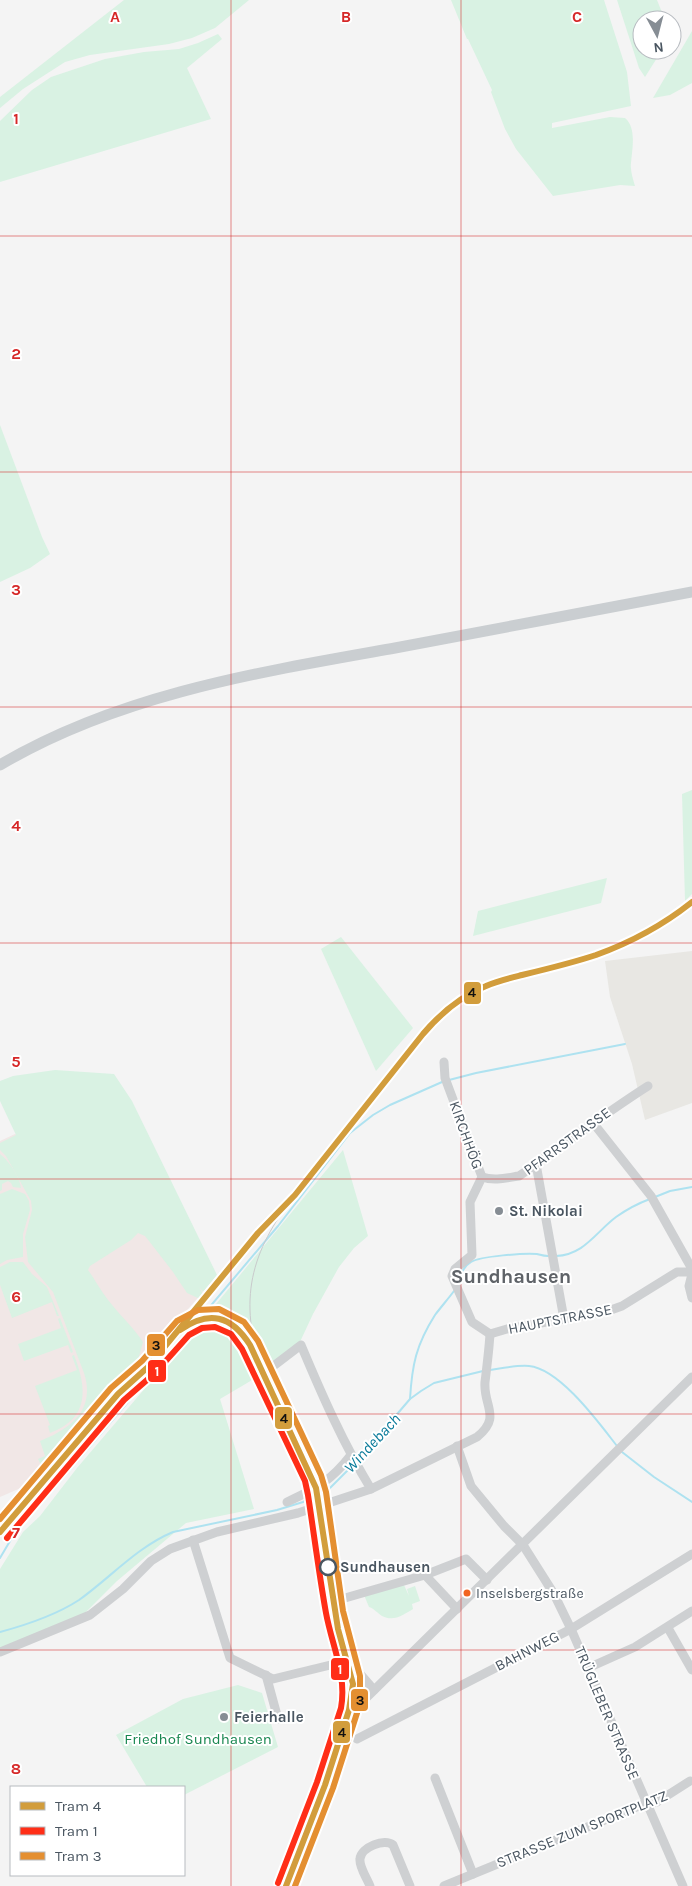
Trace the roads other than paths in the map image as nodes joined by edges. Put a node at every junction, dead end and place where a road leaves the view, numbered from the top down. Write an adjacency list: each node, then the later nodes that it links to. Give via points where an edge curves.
1 (692, 592): 2 (main road, via 223,681 153,698 58,734)
2 (0, 765)
3 (444, 1062): 7 (street, KIRCHHÖG, via 446,1082)
4 (648, 1086): 5 (street, PFARRSTRASSE)
5 (594, 1124): 6 (street, PFARRSTRASSE); 8 (street, via 652,1197)
6 (536, 1164): 7 (street, PFARRSTRASSE, via 519,1176); 10 (street)
7 (482, 1177): 11 (street, KIRCHHÖG, via 470,1202 472,1255 455,1269 452,1276 472,1322)
8 (692, 1272): 9 (street); 10 (street, HAUPTSTRASSE, via 677,1272 608,1312)
9 (692, 1298)
10 (564, 1319): 11 (street, HAUPTSTRASSE)
11 (490, 1334): 14 (street, HAUPTSTRASSE, via 485,1386 489,1421 477,1437)
12 (263, 1374): 15 (street, via 301,1345 330,1414)
13 (692, 1377): 20 (street)
14 (457, 1446): 16 (street); 20 (street, TRÜGLEBER STRASSE, via 471,1486)
15 (354, 1460): 16 (street); 17 (street, via 320,1486)
16 (372, 1489): 18 (street)
17 (287, 1502)
18 (324, 1504): 19 (street); 24 (street)
19 (192, 1540): 30 (street, via 170,1548 151,1561 90,1615); 33 (street, via 230,1658)
20 (523, 1545): 23 (street); 28 (street, TRÜGLEBER STRASSE, via 554,1594)
21 (692, 1554): 28 (street, BAHNWEG)
22 (425, 1575): 23 (street, via 466,1558); 24 (street); 25 (street)
23 (487, 1580): 25 (street)
24 (338, 1600): 29 (street)
25 (457, 1609): 34 (street)
26 (692, 1612): 27 (street)
27 (668, 1628): 31 (street); 32 (street)
28 (571, 1629): 31 (street, TRÜGLEBER STRASSE); 36 (street, BAHNWEG)
29 (344, 1632)
30 (0, 1652)
31 (588, 1668): 39 (street, TRÜGLEBER STRASSE)
32 (692, 1670)
33 (266, 1674): 34 (street, via 274,1679 351,1660); 35 (street)
34 (374, 1690): 41 (street, via 360,1704 348,1726 330,1786)
35 (278, 1719)
36 (358, 1739)
37 (436, 1778): 40 (street)
38 (690, 1781): 39 (street, STRASSE ZUM SPORTPLATZ, via 656,1802)
39 (646, 1803): 40 (street, STRASSE ZUM SPORTPLATZ); 45 (street, TRÜGLEBER STRASSE)
40 (473, 1874): 44 (street, STRASSE ZUM SPORTPLATZ)
41 (291, 1886)
42 (370, 1886): 43 (street, via 360,1861 361,1855 364,1850 385,1842 393,1845)
43 (410, 1886)
44 (444, 1886)
45 (683, 1886)

